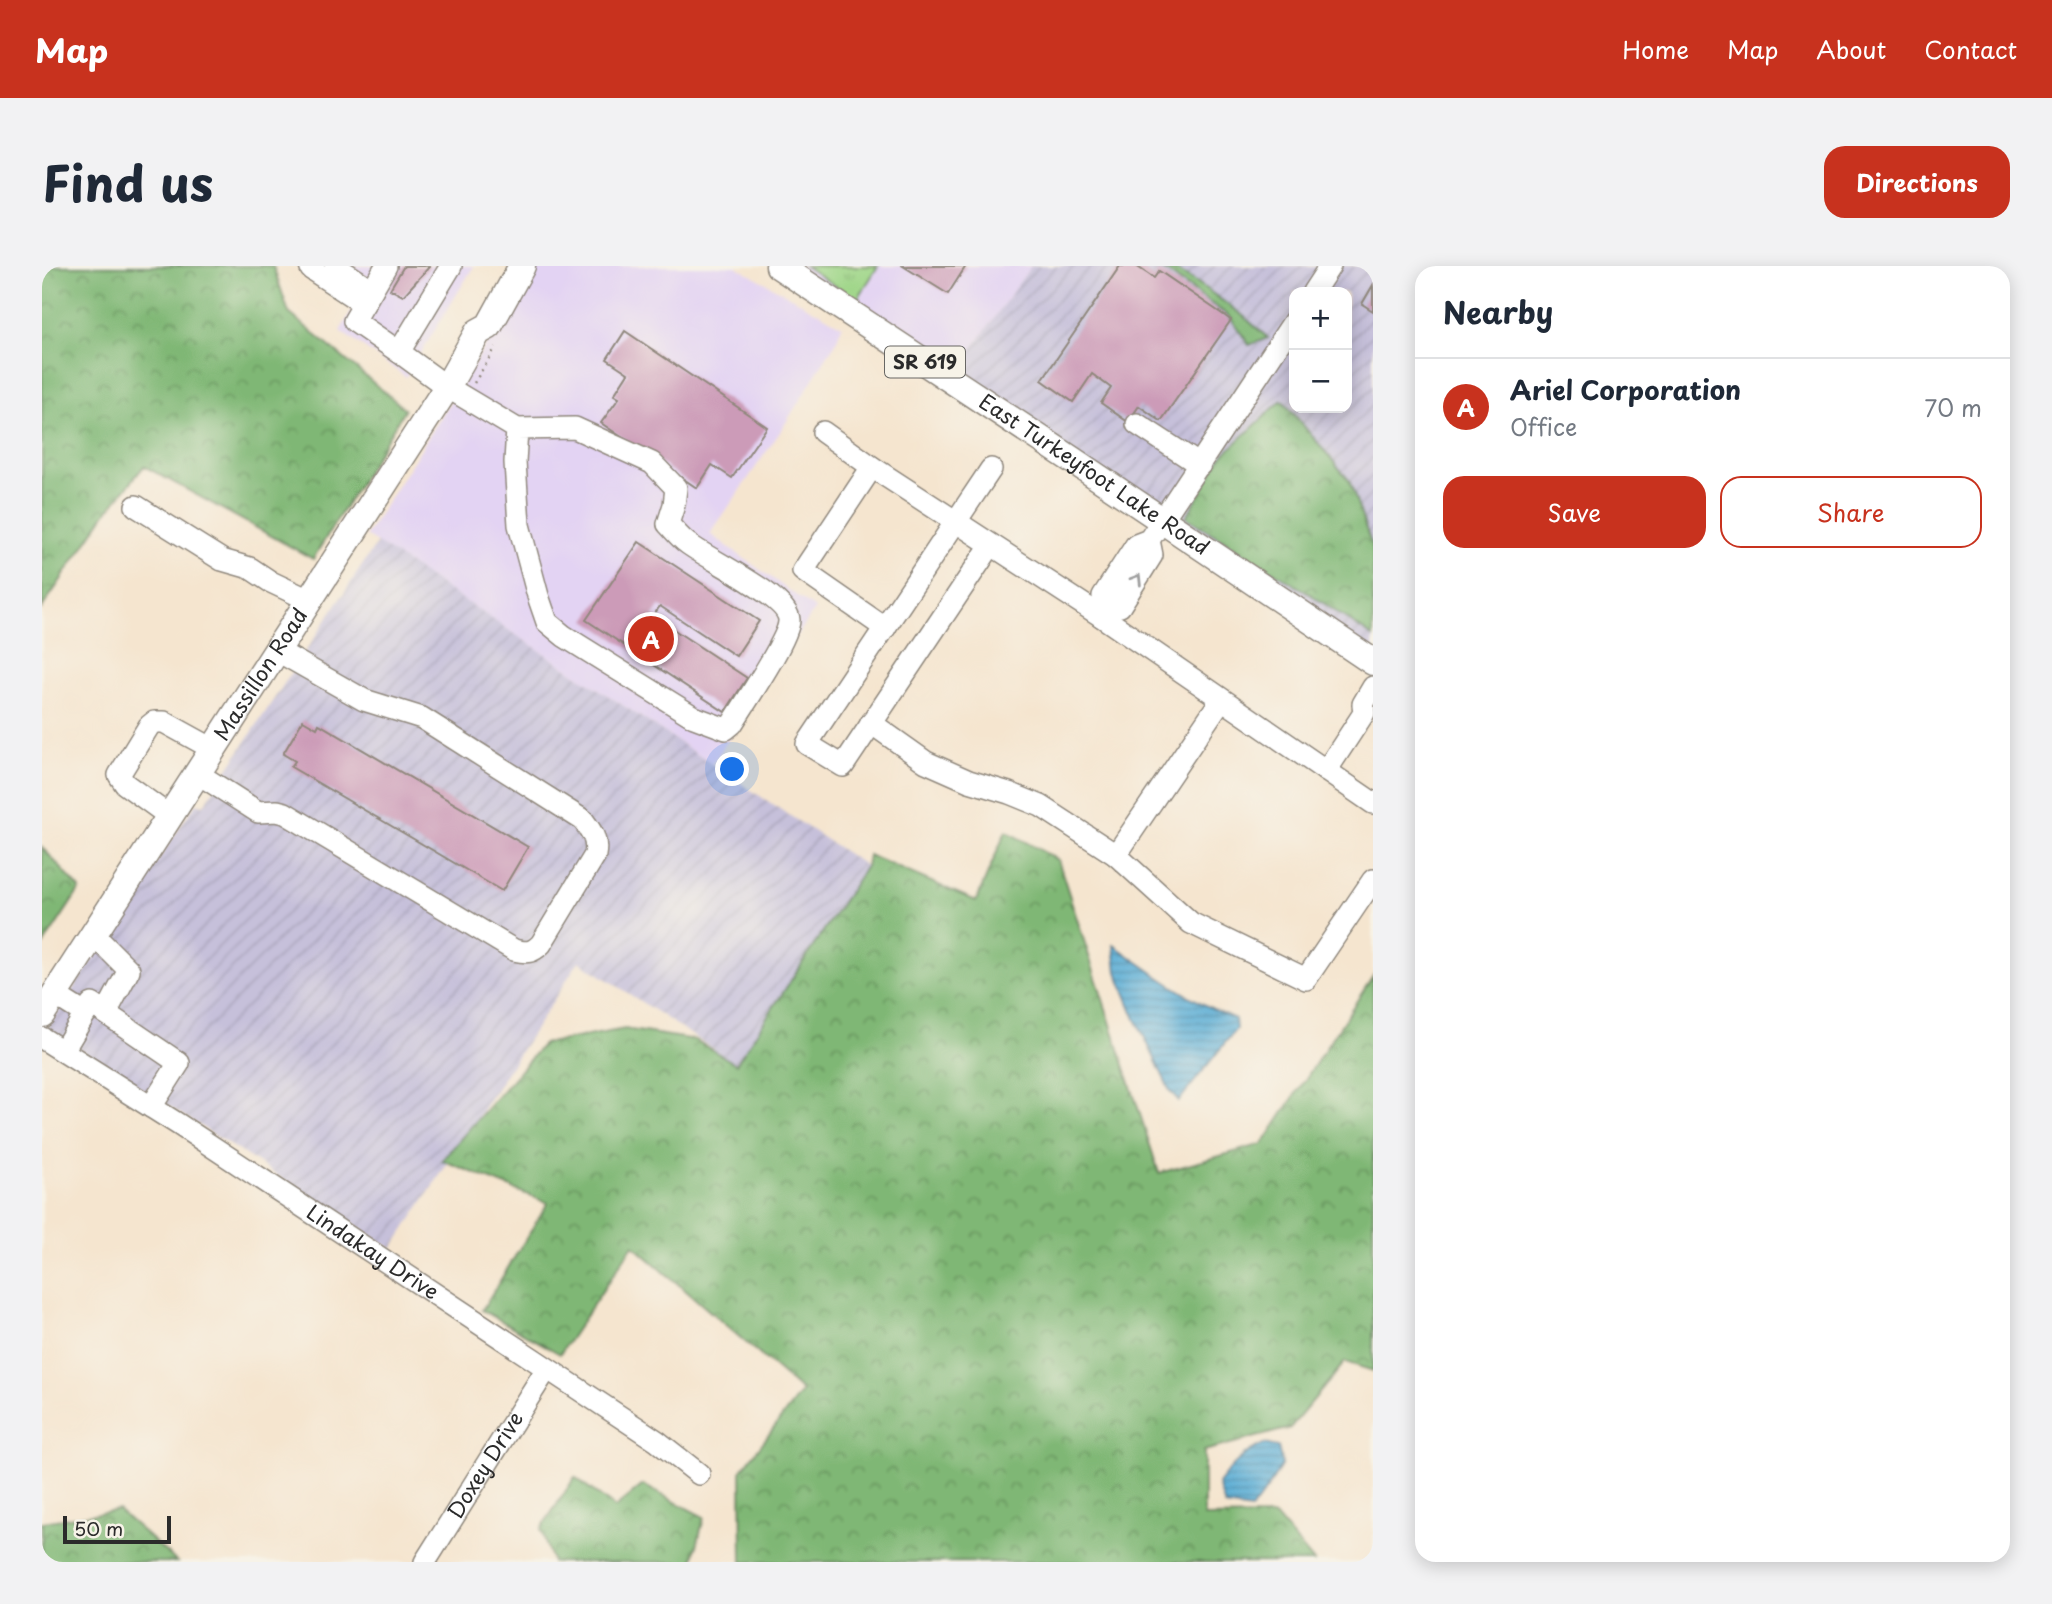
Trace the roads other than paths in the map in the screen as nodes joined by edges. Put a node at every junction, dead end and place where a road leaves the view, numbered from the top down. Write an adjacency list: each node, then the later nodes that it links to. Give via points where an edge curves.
1 (310, 266): 10 (street, via 328,281)
2 (335, 266): 10 (street)
3 (386, 266): 10 (street)
4 (451, 266): 13 (street)
5 (504, 266): 12 (main road, Massillon Road, via 477,320)
6 (522, 266): 12 (main road, Massillon Road, via 489,326)
7 (1330, 266): 9 (street)
8 (787, 268): 23 (main road, East Turkeyfoot Lake Road / SR 619)
9 (1316, 287)
10 (368, 297): 13 (street, via 354,321)
11 (1289, 329): 18 (street)
12 (478, 332): 14 (main road, Massillon Road)
13 (399, 352): 14 (street)
14 (447, 387): 16 (street); 25 (main road, Massillon Road)
15 (1137, 424): 18 (street)
16 (517, 429): 16 (street, via 519,525 547,622 694,717 726,729 786,632 789,620 785,609 764,590 686,543 668,524 676,488 652,463 575,428)
17 (823, 432): 19 (street)
18 (1200, 465): 23 (street)
19 (872, 467): 22 (street); 27 (street, via 803,571)
20 (991, 469): 22 (street)
21 (136, 506): 25 (street, via 222,561 250,569)
22 (956, 522): 24 (street); 27 (street)
23 (1156, 530): 26 (street, via 1136,545 1102,596); 29 (main road, East Turkeyfoot Lake Road / SR 619)
24 (991, 545): 26 (street); 33 (street)
25 (309, 600): 28 (main road, Massillon Road)
26 (1104, 612): 31 (street)
27 (885, 628): 33 (street, via 807,744 843,766)
28 (276, 650): 34 (main road, Massillon Road); 36 (street, via 364,700 422,718 583,820 593,833 595,855 541,944 533,952 514,950 285,813 258,812)
29 (1373, 662)
30 (1373, 687): 32 (street, via 1363,704)
31 (1221, 700): 35 (street); 39 (street)
32 (1368, 712): 35 (street)
33 (872, 723): 39 (street, via 926,762 1041,806)
34 (213, 749): 36 (main road, Massillon Road); 38 (street, via 163,722 149,726 120,775 125,784)
35 (1326, 771): 37 (street)
36 (197, 773): 38 (main road, Massillon Road)
37 (1373, 803)
38 (169, 816): 41 (main road, Massillon Road)
39 (1116, 855): 40 (street, via 1191,923 1306,979)
40 (1373, 880)
41 (93, 934): 42 (main road, Massillon Road); 43 (street, via 129,970)
42 (48, 1004): 43 (street)
43 (95, 1013): 45 (street); 46 (street, via 179,1063)
44 (42, 1038): 45 (street, Lindakay Drive)
45 (62, 1051): 46 (street, Lindakay Drive)
46 (151, 1107): 47 (street, Lindakay Drive)
47 (547, 1370): 48 (street, Lindakay Drive, via 657,1441); 49 (street, Doxey Drive)
48 (699, 1474)
49 (425, 1562)

